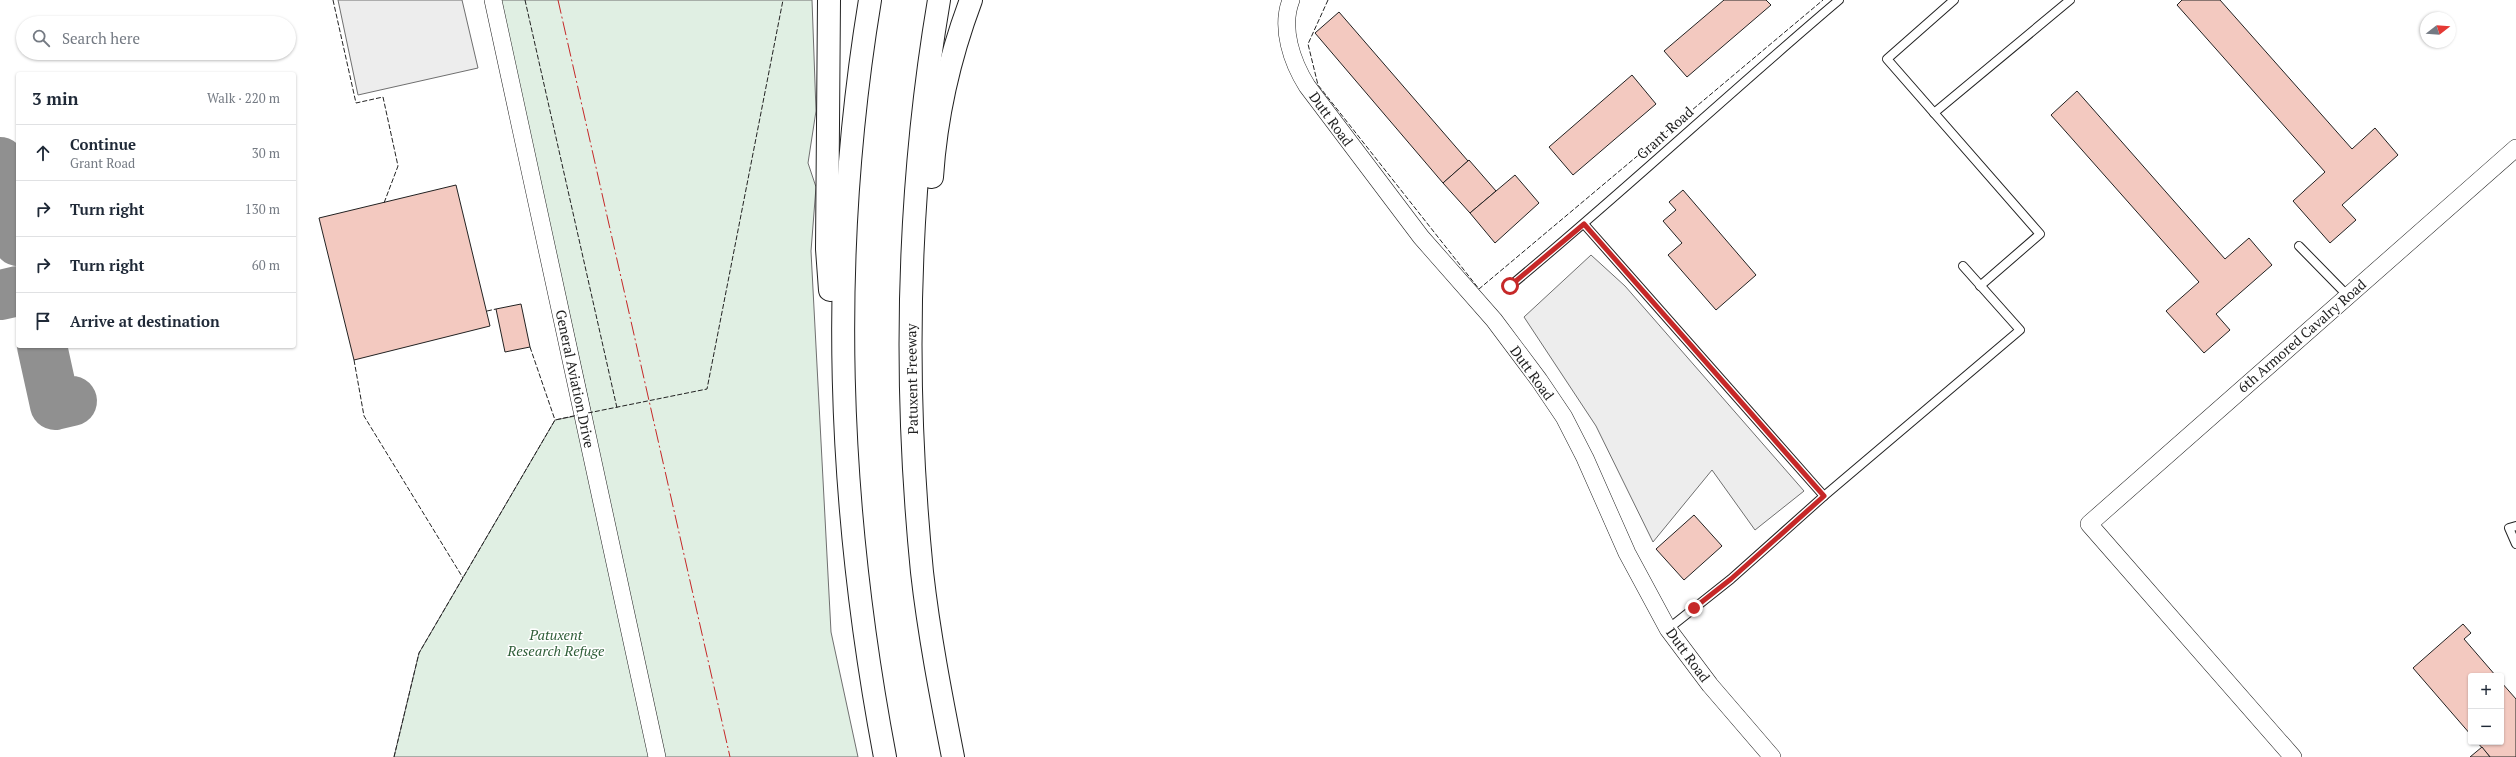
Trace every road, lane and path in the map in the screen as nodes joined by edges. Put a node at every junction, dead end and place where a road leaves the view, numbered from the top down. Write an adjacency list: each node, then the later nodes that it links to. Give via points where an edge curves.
1 (493, 0): 24 (street, General Aviation Drive)
2 (829, 0): 19 (highway, via 827,250 835,381)
3 (870, 0): 19 (highway, via 850,147 843,250 843,380)
4 (939, 0): 18 (highway, Patuxent Freeway, via 919,144 911,253 910,373)
5 (971, 0): 18 (highway, via 947,79 934,146)
6 (1291, 0): 23 (street, Dutt Road, via 1288,41 1299,72 1341,133 1421,237 1494,320 1556,405 1585,458 1627,553)
7 (1839, 0): 12 (lane, Grant Road, via 1697,122)
8 (1954, 0): 10 (lane, via 1887,59)
9 (2070, 0): 10 (lane)
10 (1934, 113): 16 (lane, via 2040,234)
11 (2516, 148): 17 (street, 6th Armored Cavalry Road)
12 (1584, 224): 15 (lane, Grant Road); 20 (lane)
13 (2300, 246): 17 (lane)
14 (1963, 266): 16 (lane)
15 (1510, 286)
16 (1980, 286): 20 (lane, via 2020,330)
17 (2348, 296): 28 (street, 6th Armored Cavalry Road, via 2089,524)
18 (915, 485): 26 (highway, Patuxent Freeway, via 922,573)
19 (848, 491): 25 (highway, via 857,585)
20 (1824, 496): 23 (lane, via 1731,579)
21 (2516, 526): 22 (lane, via 2509,528)
22 (2516, 544)
23 (1668, 629): 27 (street, Dutt Road, via 1710,685)
24 (657, 757)
25 (884, 757)
26 (953, 757)
27 (1772, 757)
28 (2293, 757)

